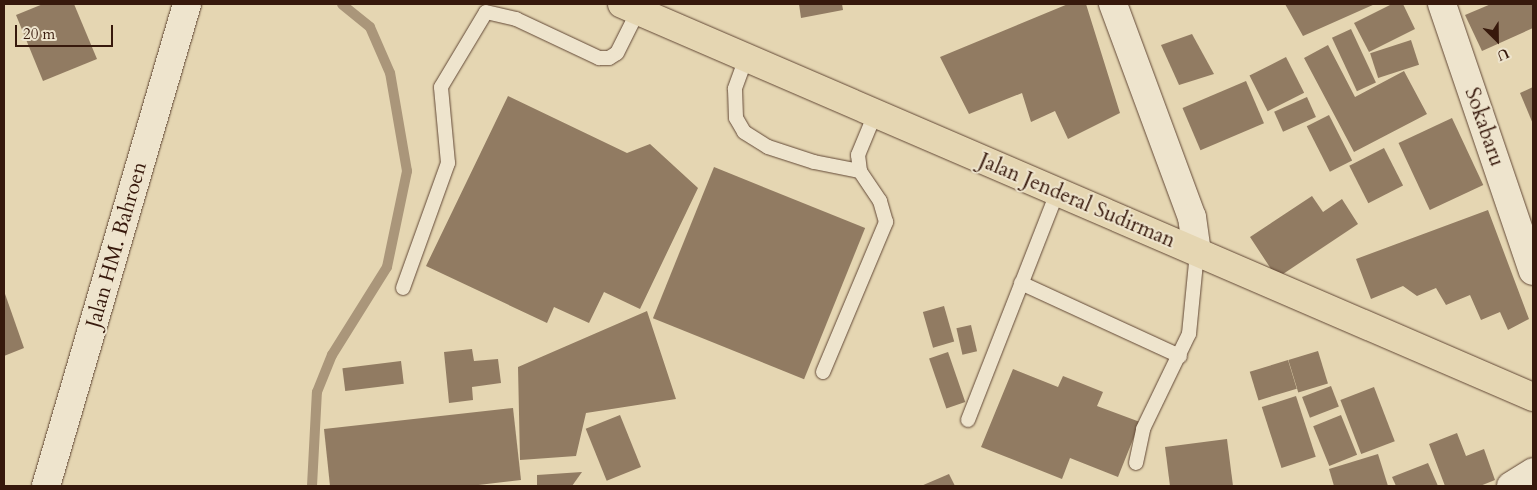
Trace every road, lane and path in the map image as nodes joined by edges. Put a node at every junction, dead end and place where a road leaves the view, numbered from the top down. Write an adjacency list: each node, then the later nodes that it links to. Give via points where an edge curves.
1 (187, 4): 20 (street, Jalan HM. Bahroen)
2 (1113, 4): 10 (street, via 1192,218)
3 (1442, 4): 11 (street, Sokabaru)
4 (630, 7): 5 (lane, via 618,53 609,58 599,58); 6 (main road, Jalan Jenderal Sudirman)
5 (488, 8): 13 (lane, via 441,87 448,163)
6 (746, 58): 7 (main road, Jalan Jenderal Sudirman); 8 (lane, via 735,89 736,118 744,132 768,147 814,162)
7 (875, 114): 8 (lane, via 858,155); 9 (main road, Jalan Jenderal Sudirman)
8 (860, 171): 15 (lane, via 880,201 886,222)
9 (1057, 193): 10 (main road, Jalan Jenderal Sudirman); 12 (lane)
10 (1198, 252): 14 (lane, via 1192,320); 16 (main road, Jalan Jenderal Sudirman)
11 (1531, 256)
12 (1021, 283): 14 (lane); 17 (lane)
13 (403, 288)
14 (1180, 356): 18 (lane, via 1143,429)
15 (824, 372)
16 (1533, 397)
17 (968, 420)
18 (1136, 463)
19 (1533, 472): 21 (street)
20 (46, 486)
21 (1511, 486)

